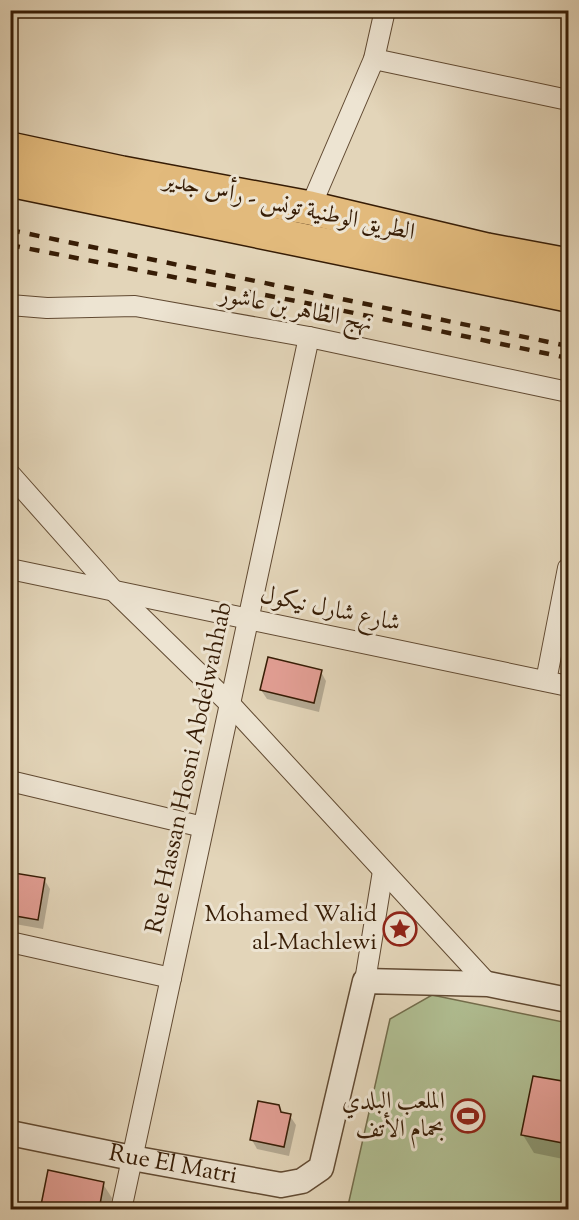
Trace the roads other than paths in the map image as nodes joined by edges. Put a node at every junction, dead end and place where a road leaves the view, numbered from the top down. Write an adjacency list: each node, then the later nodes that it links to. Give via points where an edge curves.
1 (385, 10): 2 (street)
2 (374, 59): 3 (street); 6 (street)
3 (568, 100)
4 (10, 149): 6 (highway, الطريق الوطنية تونس - رأس جدير)
5 (10, 180): 8 (highway, الطريق الوطنية تونس - رأس جدير)
6 (310, 208): 7 (highway, الطريق الوطنية تونس - رأس جدير)
7 (568, 265)
8 (568, 295)
9 (10, 305): 10 (street, نهج الطاهر بن عاشور, via 135,306)
10 (309, 337): 11 (street, نهج الطاهر بن عاشور); 16 (street, Rue Hassan Hosni Abdelwahhab)
11 (568, 392)
12 (10, 474): 15 (street)
13 (568, 568): 17 (street)
14 (10, 569): 15 (street, شارع شارل نيكول)
15 (114, 591): 16 (street, شارع شارل نيكول); 19 (street)
16 (248, 619): 17 (street, شارع شارل نيكول); 19 (street, Rue Hassan Hosni Abdelwahhab)
17 (546, 681): 18 (street, شارع شارل نيكول)
18 (568, 686)
19 (230, 704): 21 (street, Rue Hassan Hosni Abdelwahhab); 22 (street)
20 (10, 781): 21 (street)
21 (203, 827): 24 (street, Rue Hassan Hosni Abdelwahhab)
22 (383, 871): 25 (street); 26 (street)
23 (10, 942): 24 (street)
24 (171, 978): 29 (street, Rue Hassan Hosni Abdelwahhab)
25 (365, 981): 26 (street); 29 (street, Rue El Matri, via 321,1168 302,1181 280,1185)
26 (488, 984): 27 (street)
27 (568, 1000)
28 (10, 1133): 29 (street, Rue El Matri)
29 (132, 1158): 30 (street, Rue Hassan Hosni Abdelwahhab)
30 (121, 1209)

